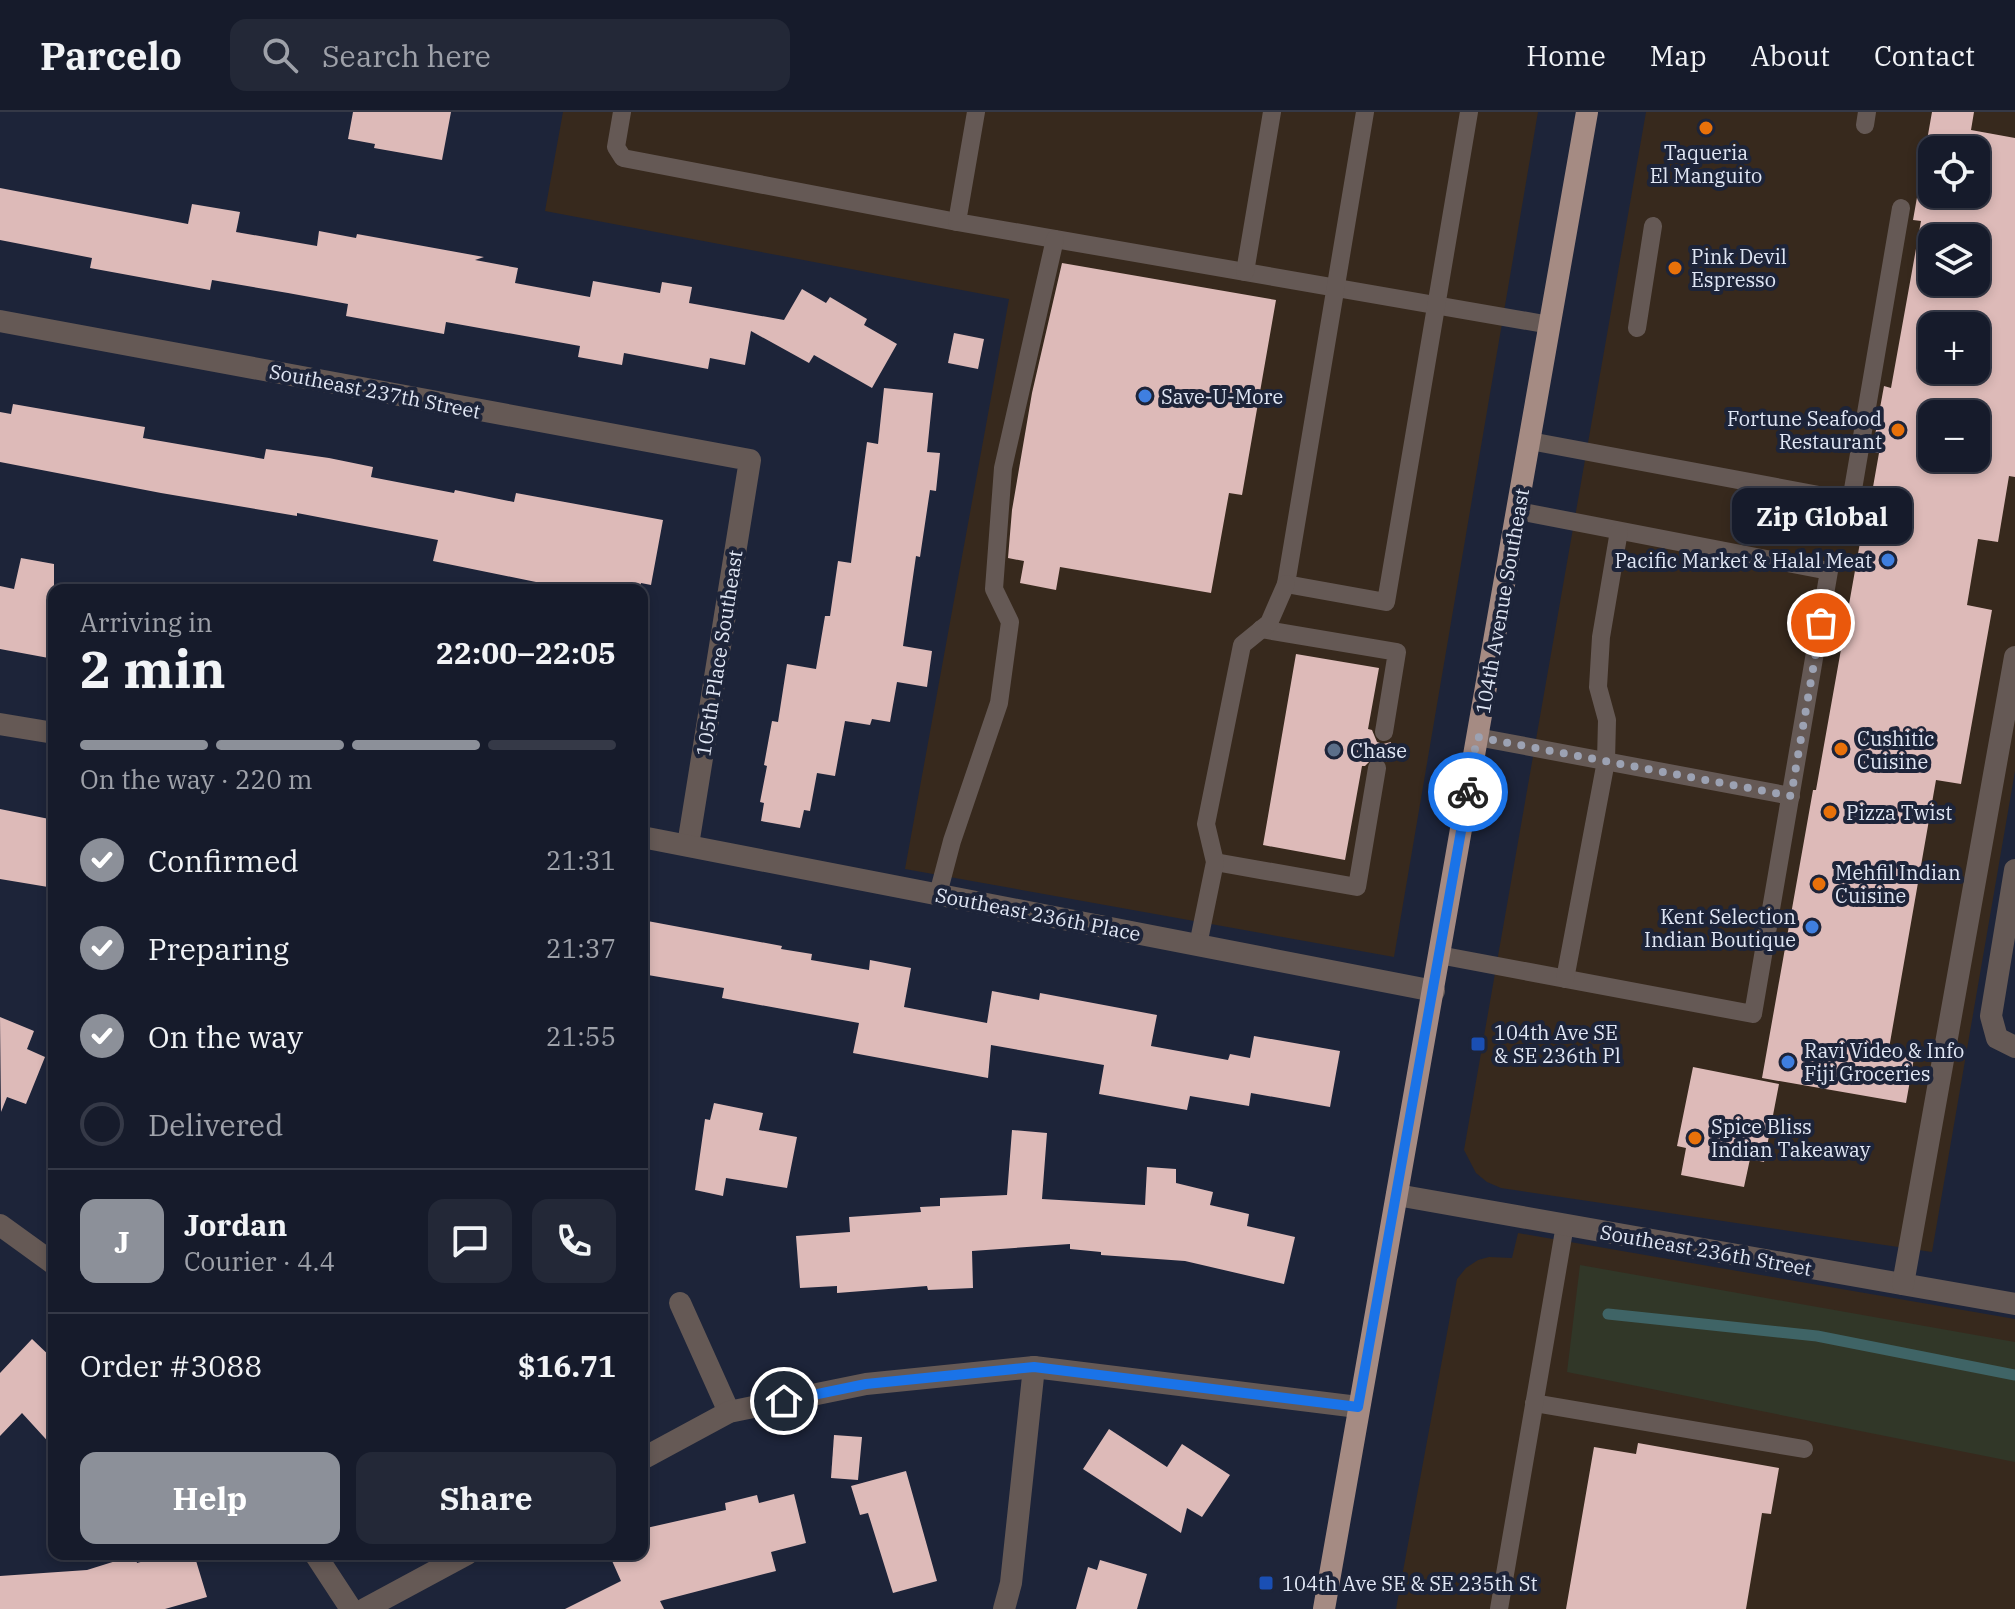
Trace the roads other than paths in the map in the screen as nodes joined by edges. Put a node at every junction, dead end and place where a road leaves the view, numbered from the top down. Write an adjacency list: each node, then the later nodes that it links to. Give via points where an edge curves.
1 (622, 112): 8 (lane, via 616,147 623,158)
2 (976, 112): 8 (lane)
3 (1272, 112): 11 (lane)
4 (1365, 112): 12 (lane)
5 (1469, 112): 13 (lane)
6 (1587, 112): 15 (main road, 104th Avenue Southeast)
7 (1901, 208): 17 (lane, via 1851,501)
8 (957, 222): 10 (lane)
9 (1653, 226): 16 (lane)
10 (1055, 239): 11 (lane); 35 (lane, via 1003,468 994,589 1010,622 999,703)
11 (1245, 272): 12 (lane)
12 (1336, 287): 13 (lane); 21 (lane)
13 (1436, 304): 15 (lane); 21 (lane, via 1386,602)
14 (0, 321): 18 (street, Southeast 237th Street)
15 (1550, 325): 17 (main road, 104th Avenue Southeast)
16 (1637, 328)
17 (1530, 441): 19 (main road, 104th Avenue Southeast)
18 (750, 460): 32 (street, 105th Place Southeast)
19 (1518, 511): 20 (lane); 27 (main road, 104th Avenue Southeast)
20 (1619, 531): 28 (lane, via 1600,650); 30 (lane, via 1829,571)
21 (1286, 584): 22 (lane, via 1269,623)
22 (1261, 629): 26 (lane, via 1397,652); 33 (lane, via 1242,645 1206,824)
23 (2015, 657): 45 (street)
24 (0, 724): 25 (street)
25 (48, 732)
26 (1384, 732)
27 (1477, 737): 28 (lane); 37 (main road, 104th Avenue Southeast)
28 (1606, 761): 30 (lane); 38 (lane)
29 (1377, 768): 33 (lane, via 1357,887)
30 (1791, 796): 38 (lane, via 1753,1014)
31 (648, 838): 32 (street, Southeast 236th Place)
32 (688, 845): 35 (street, Southeast 236th Place)
33 (1215, 862): 36 (lane)
34 (2015, 870): 40 (street, via 1991,1016 1997,1038)
35 (938, 894): 36 (street, Southeast 236th Place)
36 (1198, 945): 39 (street, Southeast 236th Place)
37 (1439, 955): 38 (lane); 39 (main road, 104th Avenue Southeast)
38 (1565, 979)
39 (1434, 991): 41 (main road, 104th Avenue Southeast)
40 (2015, 1047)
41 (1397, 1195): 43 (street, Southeast 236th Street); 50 (main road, 104th Avenue Southeast)
42 (0, 1225): 44 (street)
43 (1565, 1225): 45 (street, Southeast 236th Street); 49 (lane)
44 (48, 1260)
45 (1903, 1284): 47 (street, Southeast 236th Street)
46 (680, 1303): 51 (street)
47 (2015, 1304)
48 (1034, 1367): 50 (street); 51 (street, via 866,1384); 58 (street)
49 (1534, 1403): 52 (lane); 60 (lane)
50 (1358, 1407): 59 (main road, 104th Avenue Southeast)
51 (729, 1412): 53 (street)
52 (1804, 1449)
53 (648, 1456)
54 (319, 1560): 56 (street)
55 (456, 1560): 57 (street)
56 (351, 1609)
57 (365, 1609)
58 (1004, 1609)
59 (1324, 1609)
60 (1499, 1609)

